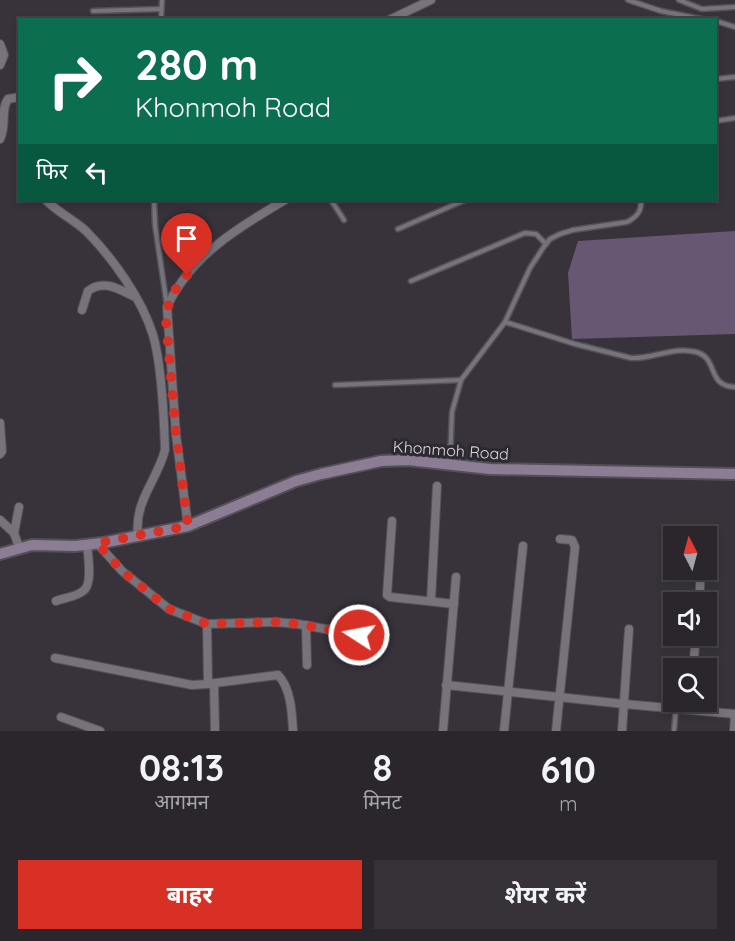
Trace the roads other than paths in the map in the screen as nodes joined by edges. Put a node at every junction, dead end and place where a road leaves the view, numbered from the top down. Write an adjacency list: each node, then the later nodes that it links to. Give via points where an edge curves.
1 (162, 0): 6 (lane)
2 (431, 0): 10 (street)
3 (632, 0): 8 (lane)
4 (679, 0): 5 (lane, via 702,9)
5 (735, 7)
6 (161, 9): 7 (lane); 9 (lane)
7 (93, 11)
8 (685, 15): 11 (lane); 12 (lane)
9 (161, 18)
10 (393, 18)
11 (681, 18)
12 (698, 18)
13 (717, 21): 14 (lane)
14 (735, 27)
15 (0, 44): 16 (street, via 4,55)
16 (0, 65)
17 (735, 77): 18 (lane)
18 (717, 79)
19 (18, 97): 22 (street, via 4,103)
20 (735, 118): 21 (lane)
21 (717, 120)
22 (0, 138)
23 (47, 201): 33 (street, via 87,232)
24 (154, 201): 34 (lane)
25 (283, 201): 34 (street, via 210,249 176,287)
26 (332, 201): 29 (lane)
27 (463, 201): 30 (lane)
28 (641, 201): 31 (lane, via 640,212 627,222 573,230)
29 (344, 220)
30 (398, 228)
31 (546, 244): 32 (lane, via 536,234 525,233); 36 (lane)
32 (411, 281)
33 (135, 297): 35 (street, via 110,285 99,286 88,291); 50 (street, via 157,351 165,450 140,507)
34 (167, 307): 48 (street, via 176,435)
35 (82, 310)
36 (505, 322): 37 (lane); 39 (lane, via 631,358 670,351 698,352 710,362 721,384)
37 (462, 380): 38 (lane); 42 (lane, via 452,412)
38 (335, 384)
39 (735, 387)
40 (0, 423): 41 (street)
41 (0, 454)
42 (449, 465): 43 (main road, Khonmoh Road); 48 (main road, Khonmoh Road, via 381,461 321,474)
43 (735, 474)
44 (437, 486): 58 (street)
45 (19, 507): 49 (street)
46 (0, 520): 49 (street)
47 (392, 521): 58 (street, via 387,595)
48 (188, 526): 50 (main road, Khonmoh Road)
49 (14, 532): 54 (street)
50 (138, 535): 52 (main road, Khonmoh Road)
51 (560, 539): 69 (street, via 572,540 575,547)
52 (92, 544): 54 (main road, Khonmoh Road); 57 (street, via 87,588); 60 (street, via 169,609)
53 (523, 546): 68 (street)
54 (19, 547): 55 (main road, Khonmoh Road)
55 (0, 554)
56 (456, 577): 59 (street)
57 (56, 601)
58 (431, 601): 59 (street)
59 (454, 604): 67 (street)
60 (207, 624): 61 (street); 66 (street)
61 (306, 625): 63 (street); 65 (street)
62 (629, 629): 70 (street)
63 (374, 638)
64 (55, 658): 66 (street, via 192,685)
65 (307, 665)
66 (211, 683): 77 (street); 78 (street, via 278,675 291,706)
67 (446, 685): 68 (street); 79 (street)
68 (507, 691): 69 (street); 80 (street)
69 (559, 696): 70 (street); 81 (street)
70 (624, 704): 71 (street); 82 (street)
71 (663, 707)
72 (717, 711): 74 (street)
73 (676, 712): 83 (lane)
74 (735, 714): 84 (street)
75 (61, 717): 76 (street)
76 (100, 731)
77 (214, 731)
78 (292, 731)
79 (443, 731)
80 (504, 731)
81 (556, 731)
82 (622, 731)
83 (674, 731)
84 (734, 731)

